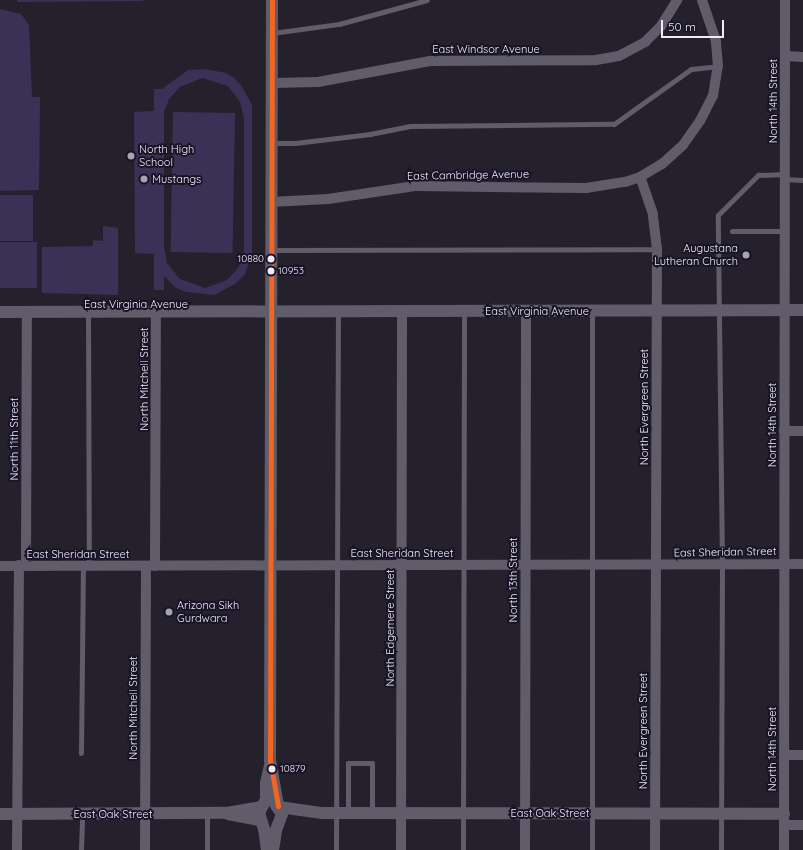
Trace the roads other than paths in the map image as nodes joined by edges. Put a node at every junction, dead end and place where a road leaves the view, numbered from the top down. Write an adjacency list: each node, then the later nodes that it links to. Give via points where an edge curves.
1 (272, 0): 6 (street)
2 (427, 0): 6 (lane, via 339,24)
3 (676, 0): 10 (street, East Windsor Avenue, via 662,26 645,42 619,56 589,60 430,61 326,81)
4 (702, 0): 9 (street, via 716,41)
5 (785, 0): 7 (street, North 14th Street)
6 (272, 33): 10 (street)
7 (785, 56): 8 (street); 12 (street, North 14th Street)
8 (803, 57)
9 (718, 66): 11 (lane, via 691,69 614,124 410,126 363,135 295,143); 13 (street, via 713,96 683,145 662,164)
10 (272, 83): 11 (street)
11 (272, 143): 15 (street)
12 (785, 176): 14 (lane); 17 (street, North 14th Street); 30 (lane, via 758,175 718,216)
13 (640, 177): 15 (street, East Cambridge Avenue, via 586,188 415,186 321,200); 18 (street, North Evergreen Street, via 653,214)
14 (803, 180)
15 (271, 202): 19 (street)
16 (732, 231): 17 (lane)
17 (785, 231): 22 (street, North 14th Street)
18 (656, 249): 19 (lane); 29 (street, North Evergreen Street)
19 (272, 250): 21 (street)
20 (0, 304): 21 (street, East Virginia Avenue, via 256,304)
21 (271, 310): 24 (street, East Virginia Avenue); 34 (street, East Virginia Avenue); 48 (street)
22 (785, 310): 23 (street, East Virginia Avenue); 30 (street, East Virginia Avenue); 35 (street, North 14th Street)
23 (803, 310)
24 (338, 311): 25 (street, East Virginia Avenue); 42 (lane)
25 (402, 311): 26 (street, East Virginia Avenue); 49 (street, North Edgemere Street)
26 (464, 311): 27 (street, East Virginia Avenue); 50 (lane)
27 (526, 311): 28 (street, East Virginia Avenue); 43 (street, North 13th Street)
28 (592, 311): 29 (street, East Virginia Avenue); 44 (lane)
29 (656, 311): 30 (street, East Virginia Avenue); 45 (street, North Evergreen Street)
30 (720, 311): 37 (lane)
31 (0, 312): 32 (street, East Virginia Avenue)
32 (27, 312): 33 (street, East Virginia Avenue); 40 (street, North 11th Street)
33 (88, 312): 34 (street, East Virginia Avenue); 41 (lane)
34 (156, 312): 47 (street, North Mitchell Street)
35 (784, 431): 36 (street); 38 (street, North 14th Street)
36 (803, 431)
37 (722, 564): 38 (street, East Sheridan Street); 45 (street, East Sheridan Street); 66 (lane)
38 (784, 564): 39 (street, East Sheridan Street); 52 (street, North 14th Street)
39 (803, 564)
40 (22, 565): 41 (street, East Sheridan Street); 46 (street, East Sheridan Street); 68 (street, North 11th Street)
41 (86, 565): 47 (street, East Sheridan Street); 51 (lane)
42 (338, 565): 48 (street, East Sheridan Street); 49 (street, East Sheridan Street); 60 (lane)
43 (525, 565): 44 (street, East Sheridan Street); 50 (street, East Sheridan Street); 71 (street, North 13th Street)
44 (592, 565): 45 (street, East Sheridan Street); 64 (lane)
45 (656, 565): 65 (street, North Evergreen Street)
46 (0, 566)
47 (150, 566): 48 (street, East Sheridan Street); 70 (street, North Mitchell Street)
48 (271, 566): 54 (street)
49 (402, 566): 50 (street, East Sheridan Street); 62 (street, North Edgemere Street)
50 (465, 566): 63 (lane)
51 (81, 753)
52 (784, 755): 53 (street); 72 (street, North 14th Street)
53 (803, 755)
54 (270, 766): 55 (street); 56 (street)
55 (262, 806): 56 (street, via 271,803); 58 (street, East Oak Street); 73 (street, via 259,813)
56 (279, 807): 59 (street, East Oak Street); 74 (street)
57 (207, 813): 58 (street, East Oak Street); 70 (street, East Oak Street); 79 (lane)
58 (226, 813): 73 (street, East Oak Street)
59 (316, 813): 60 (street, East Oak Street); 74 (street, East Oak Street)
60 (343, 813): 61 (street, East Oak Street); 61 (lane, via 348,763 372,763); 82 (lane)
61 (372, 813): 62 (street, East Oak Street)
62 (401, 813): 63 (street, East Oak Street); 83 (street, North Edgemere Street)
63 (463, 813): 71 (street, East Oak Street); 84 (lane)
64 (592, 813): 65 (street, East Oak Street); 71 (street, East Oak Street); 86 (lane)
65 (655, 813): 66 (street, East Oak Street); 87 (street, North Evergreen Street)
66 (721, 813): 72 (street, East Oak Street); 88 (lane)
67 (0, 814): 68 (street, East Oak Street)
68 (17, 814): 69 (street, East Oak Street); 76 (street, North 11th Street)
69 (82, 814): 70 (street, East Oak Street); 77 (lane)
70 (145, 814): 78 (street, North Mitchell Street)
71 (525, 814): 85 (street, North 13th Street)
72 (784, 820): 75 (street, East Oak Street); 89 (street, North 14th Street)
73 (261, 821): 74 (street, via 271,826); 80 (street)
74 (280, 821): 81 (street)
75 (803, 825)
76 (17, 850)
77 (81, 850)
78 (145, 850)
79 (207, 850)
80 (267, 850)
81 (273, 850)
82 (336, 850)
83 (401, 850)
84 (463, 850)
85 (525, 850)
86 (592, 850)
87 (655, 850)
88 (721, 850)
89 (784, 850)

